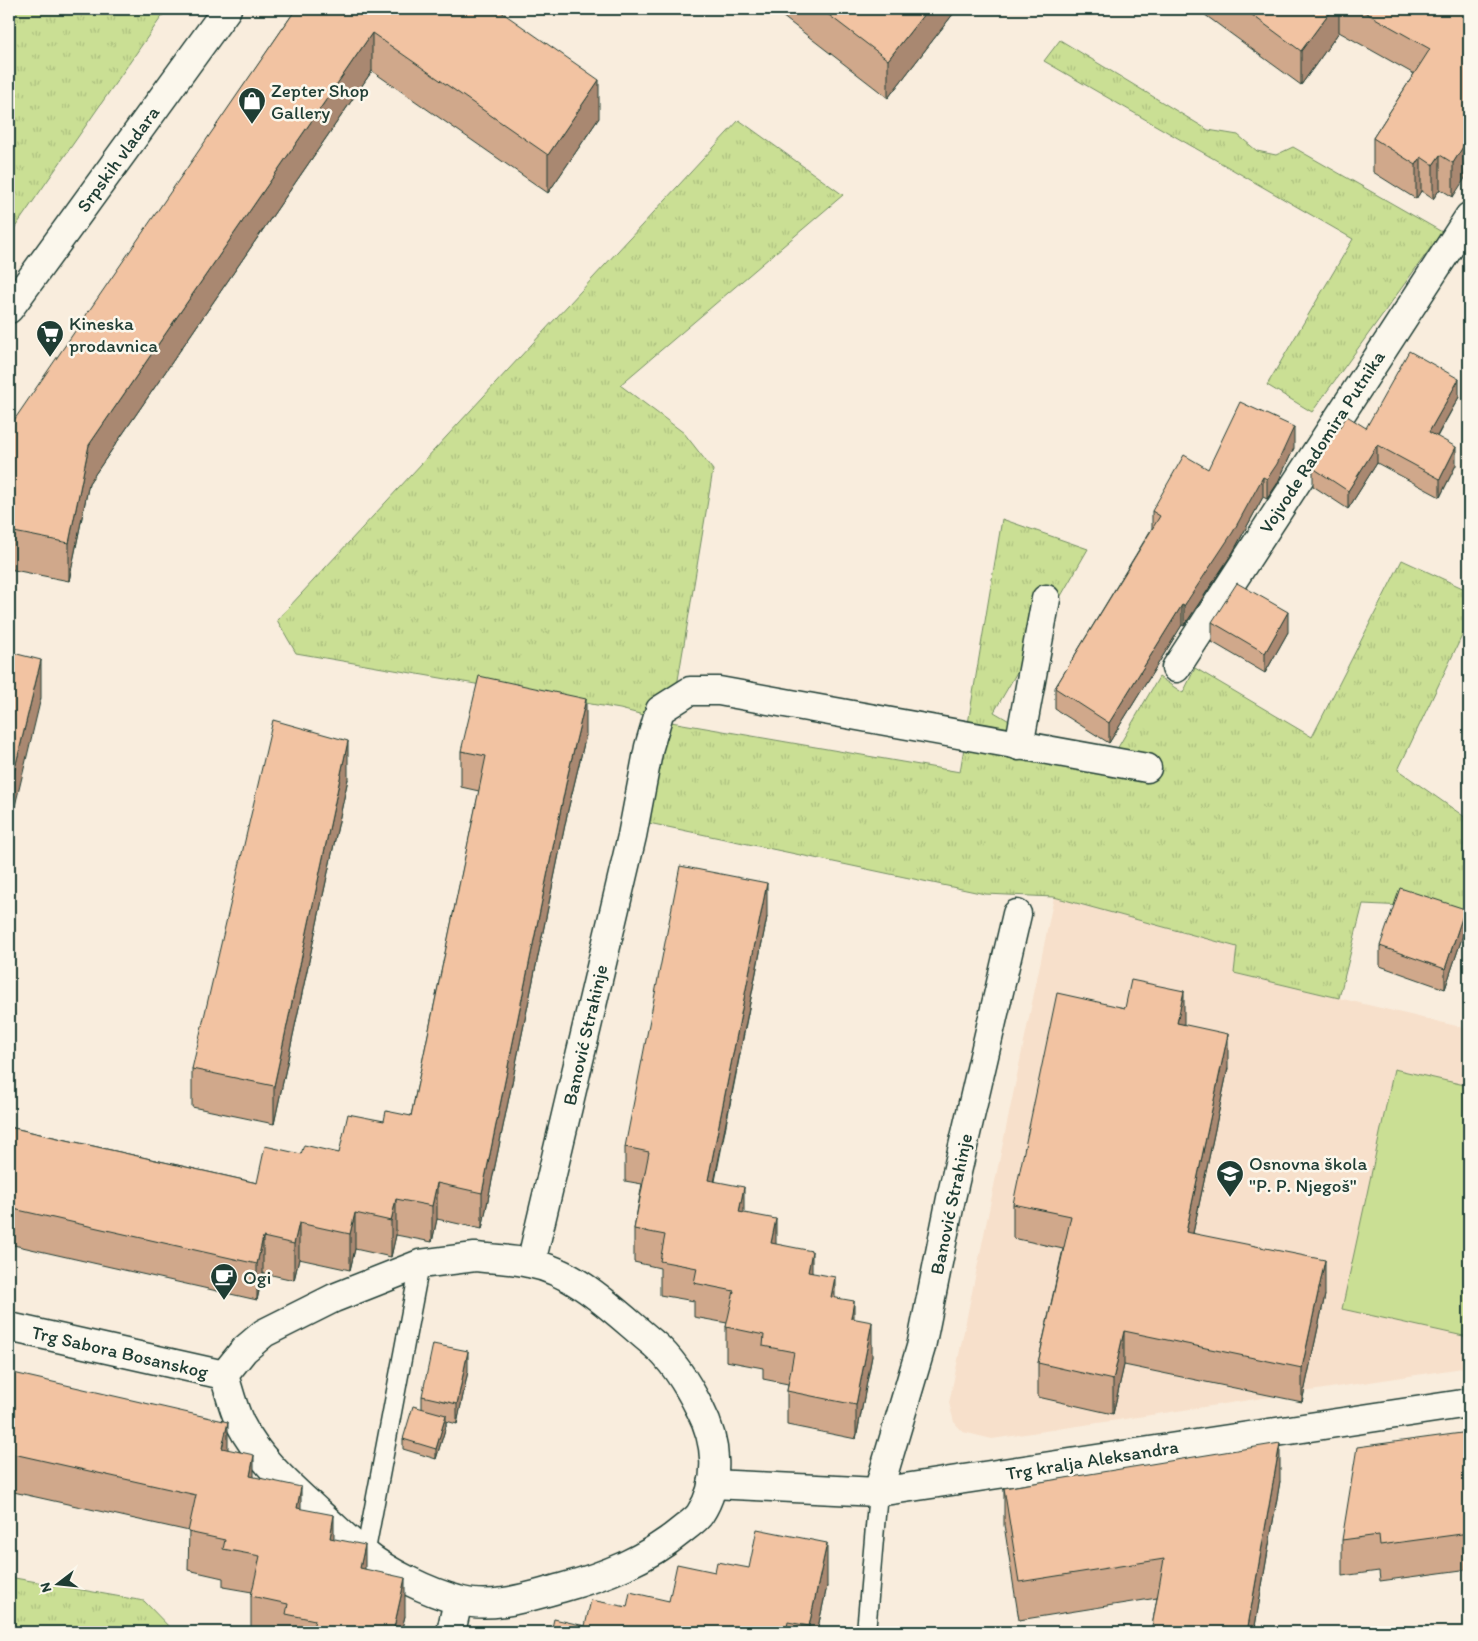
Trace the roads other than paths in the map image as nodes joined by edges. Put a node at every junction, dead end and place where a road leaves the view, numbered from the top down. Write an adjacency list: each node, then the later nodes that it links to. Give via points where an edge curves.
1 (227, 9): 3 (street, Srpskih vladara)
2 (1469, 217): 5 (street, Vojvode Radomira Putnika)
3 (9, 309)
4 (1046, 599): 6 (street)
5 (1176, 668)
6 (1019, 746): 7 (street, Banović Strahinje); 9 (street, Banović Strahinje, via 719,691 690,691 660,710)
7 (1147, 768)
8 (1017, 914): 15 (street, Banović Strahinje, via 951,1198 921,1347)
9 (531, 1263): 10 (street, via 474,1256); 14 (street, via 570,1277 665,1353 690,1388 708,1425 715,1452)
10 (420, 1264): 12 (street, via 334,1298 264,1333 244,1350); 16 (lane)
11 (9, 1328): 12 (street, Trg Sabora Bosanskog)
12 (224, 1375): 16 (street, Trg Sabora Bosanskog, via 241,1425 261,1454 281,1478)
13 (1469, 1403): 15 (street, Trg kralja Aleksandra)
14 (712, 1484): 15 (street, Trg kralja Aleksandra); 17 (street, Trg Sabora Bosanskog, via 699,1516 671,1540 641,1559 598,1577 508,1602 483,1604)
15 (878, 1492): 19 (lane)
16 (365, 1555): 17 (street, Trg Sabora Bosanskog, via 413,1583)
17 (458, 1600): 18 (street)
18 (451, 1632)
19 (866, 1632)

